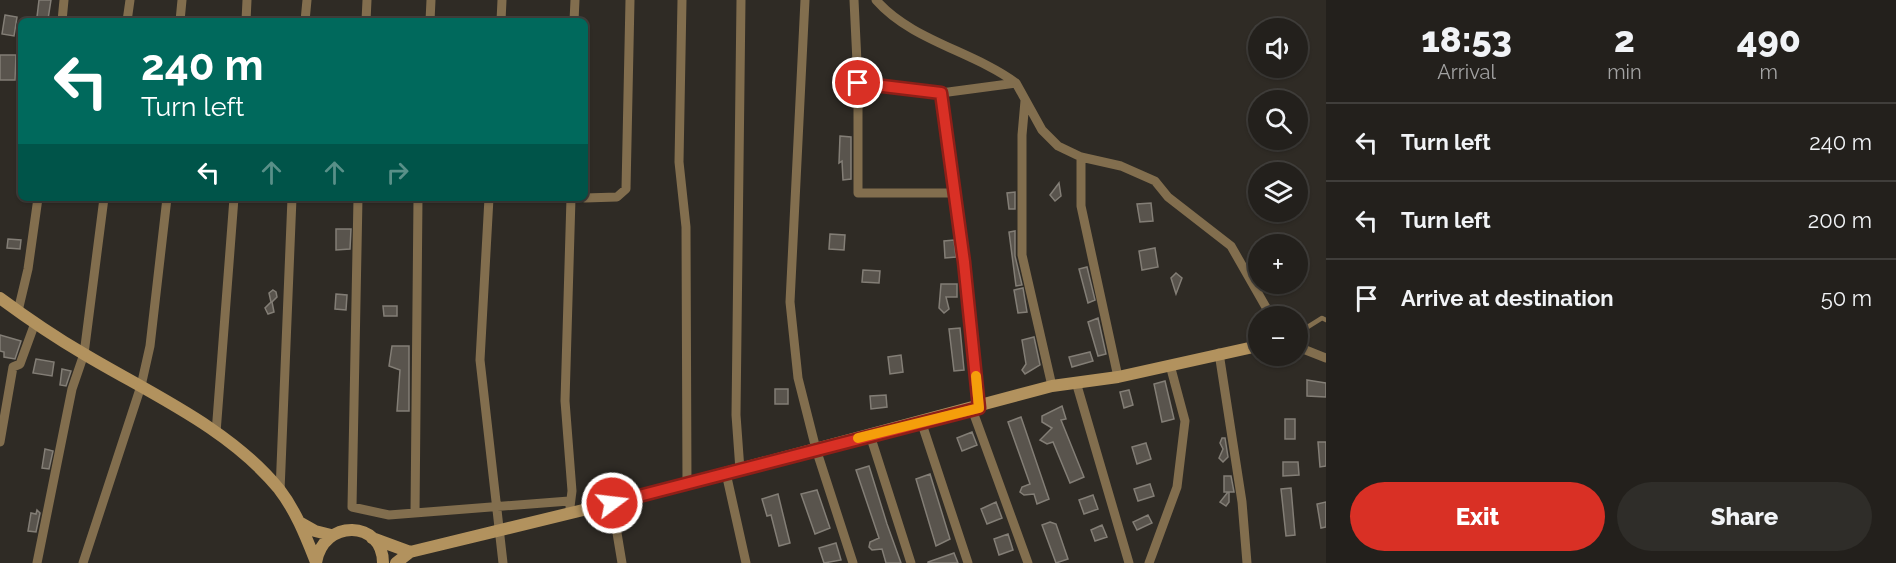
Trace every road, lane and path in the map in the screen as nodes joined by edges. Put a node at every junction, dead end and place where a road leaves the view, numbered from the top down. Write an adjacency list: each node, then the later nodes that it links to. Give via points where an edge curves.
1 (64, 0): 16 (street)
2 (130, 0): 17 (street)
3 (182, 0): 18 (street)
4 (247, 0): 19 (street)
5 (307, 0): 20 (street)
6 (367, 0): 21 (street)
7 (431, 0): 22 (street)
8 (502, 0): 23 (street)
9 (574, 0): 24 (street)
10 (630, 0): 31 (street, via 626,189 617,197)
11 (682, 0): 65 (street, via 679,162 686,227)
12 (741, 0): 63 (street, via 735,415)
13 (805, 0): 62 (street, via 790,302 798,378)
14 (854, 0): 25 (street)
15 (876, 0): 26 (street, via 917,31 994,67)
16 (62, 18)
17 (127, 18)
18 (180, 18)
19 (246, 18)
20 (305, 18)
21 (366, 18)
22 (430, 18)
23 (501, 18)
24 (574, 18)
25 (858, 83): 27 (street); 30 (street, via 858,193)
26 (1016, 83): 27 (street); 28 (street)
27 (941, 93): 30 (street)
28 (1026, 101): 29 (street, via 1042,130 1058,146); 56 (street, via 1022,135 1022,255)
29 (1080, 157): 42 (street, via 1121,165 1155,181 1168,197 1231,246); 53 (street, via 1081,206)
30 (955, 193): 57 (street)
31 (588, 198)
32 (38, 201): 43 (street)
33 (104, 201): 50 (street)
34 (167, 201): 55 (street, via 150,346)
35 (234, 201): 59 (street)
36 (292, 201): 66 (street)
37 (358, 201): 70 (street, via 352,507 388,515)
38 (418, 201): 70 (street)
39 (489, 201): 68 (street, via 480,360)
40 (571, 201): 69 (street, via 565,401)
41 (0, 298): 43 (street)
42 (1265, 306)
43 (18, 311): 45 (street)
44 (1326, 320): 46 (lane, via 1322,318)
45 (35, 323): 50 (street); 61 (street, via 20,364 13,367)
46 (1308, 326)
47 (1248, 348): 49 (street)
48 (1308, 350): 51 (street)
49 (1219, 353): 52 (street); 90 (street, via 1242,502)
50 (84, 354): 55 (street); 76 (street, via 72,389)
51 (1326, 358)
52 (1170, 365): 53 (street); 89 (street, via 1185,421 1177,487)
53 (1119, 376): 54 (street)
54 (1076, 382): 56 (street); 88 (street)
55 (141, 386): 59 (street); 77 (street)
56 (1052, 386): 57 (street)
57 (976, 408): 58 (street); 87 (street)
58 (921, 421): 60 (street); 86 (street)
59 (216, 433): 66 (street)
60 (870, 435): 62 (street); 85 (street)
61 (0, 442)
62 (816, 449): 63 (street); 84 (street)
63 (740, 470): 64 (street)
64 (726, 473): 65 (street); 83 (street)
65 (687, 484): 67 (street)
66 (280, 491): 71 (street)
67 (612, 503): 69 (street); 82 (street)
68 (496, 506): 69 (street); 70 (street); 72 (street)
69 (570, 507): 72 (street)
70 (416, 513)
71 (299, 522): 73 (street); 78 (street)
72 (499, 529): 75 (street); 81 (street)
73 (331, 535): 74 (street, via 352,530); 78 (street, via 323,543)
74 (372, 538): 75 (street); 79 (street, via 379,547)
75 (410, 552): 80 (street)
76 (37, 563)
77 (83, 563)
78 (316, 563)
79 (382, 563)
80 (396, 563)
81 (503, 563)
82 (622, 563)
83 (746, 563)
84 (853, 563)
85 (910, 563)
86 (968, 563)
87 (1028, 563)
88 (1129, 563)
89 (1149, 563)
90 (1247, 563)

